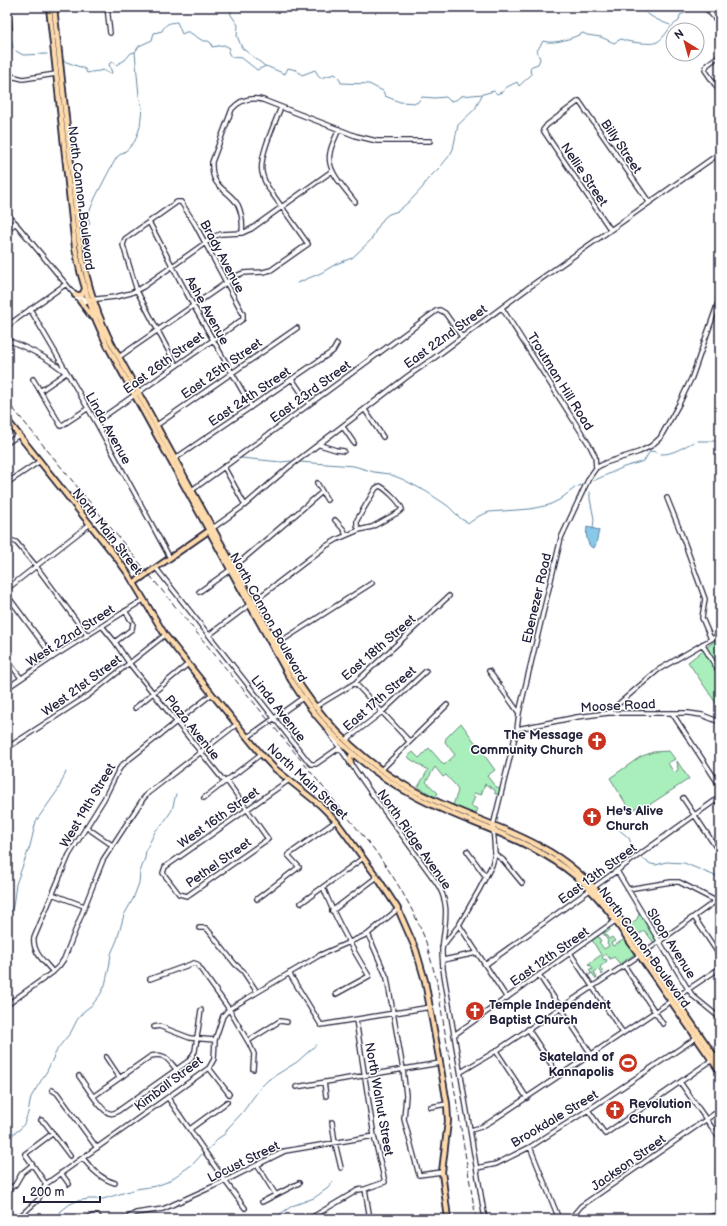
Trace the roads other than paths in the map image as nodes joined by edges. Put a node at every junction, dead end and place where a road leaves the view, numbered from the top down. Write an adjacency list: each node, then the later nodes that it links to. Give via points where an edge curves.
1 (8, 7): 7 (street)
2 (49, 7): 10 (main road, North Cannon Boulevard)
3 (54, 7): 36 (main road, North Cannon Boulevard, via 79,239)
4 (107, 7): 8 (street)
5 (705, 7): 6 (street)
6 (720, 24)
7 (10, 28)
8 (110, 33)
9 (720, 55): 12 (street, via 707,65 705,70)
10 (56, 74): 11 (street, via 23,79); 32 (main road, North Cannon Boulevard, via 75,247)
11 (7, 75)
12 (720, 92)
13 (579, 101): 20 (street, Billy Street); 25 (street, Nellie Street, via 543,130)
14 (281, 107): 15 (street); 21 (street, via 261,163 264,180); 27 (street, via 256,98 242,100 232,109 212,162 215,180 238,205 243,221)
15 (339, 129): 16 (street, via 371,141); 18 (street, via 330,152)
16 (430, 141)
17 (720, 153): 20 (street, East 22nd Street)
18 (332, 171): 19 (street); 21 (street)
19 (355, 202)
20 (649, 202): 25 (street, East 22nd Street)
21 (281, 207): 27 (street); 30 (street, via 308,244 271,270 243,273)
22 (7, 213): 24 (street)
23 (149, 222): 28 (street, Brady Avenue, via 177,202 181,202); 29 (street, Ashe Avenue); 33 (street, via 123,241)
24 (16, 223): 26 (street); 31 (street)
25 (610, 229): 39 (street, East 22nd Street)
26 (7, 230)
27 (242, 233): 28 (street, via 221,234)
28 (205, 243): 29 (street); 30 (street, Brady Avenue)
29 (173, 266): 33 (street); 38 (street, Ashe Avenue)
30 (226, 282): 38 (street); 41 (street, Brady Avenue, via 243,314)
31 (66, 284): 34 (street); 40 (street)
32 (85, 289): 34 (main road, via 82,295); 36 (main road, North Cannon Boulevard)
33 (137, 291): 36 (street); 45 (street)
34 (75, 295): 36 (street); 37 (street)
35 (720, 297): 75 (street, via 692,378 660,438 639,452)
36 (90, 300): 37 (street); 43 (main road, North Cannon Boulevard); 50 (main road, North Cannon Boulevard)
37 (80, 301): 43 (main road)
38 (193, 305): 45 (street); 47 (street, Ashe Avenue)
39 (502, 308): 46 (street, East 22nd Street); 75 (street, Troutman Hill Road, via 590,446 595,456)
40 (30, 309): 42 (street); 52 (street, Linda Avenue)
41 (242, 319): 47 (street, East 26th Street)
42 (7, 326)
43 (98, 326): 57 (main road, North Cannon Boulevard)
44 (297, 328): 53 (street, East 25th Street)
45 (157, 331): 50 (street); 51 (street)
46 (462, 337): 58 (street, East 23rd Street, via 445,313 436,311); 61 (street, East 22nd Street)
47 (214, 339): 51 (street, East 26th Street); 53 (street, Ashe Avenue)
48 (7, 340): 52 (street, via 42,356)
49 (337, 344): 55 (street, East 24th Street, via 333,351)
50 (119, 357): 57 (main road, North Cannon Boulevard)
51 (176, 365): 57 (street, East 26th Street)
52 (66, 373): 56 (street); 60 (street, Linda Avenue)
53 (232, 373): 59 (street, Ashe Avenue); 64 (street, East 25th Street)
54 (33, 379): 56 (street)
55 (292, 379): 58 (street); 59 (street, East 24th Street)
56 (40, 391): 60 (street, via 61,426)
57 (137, 394): 63 (street, East 26th Street); 64 (main road, North Cannon Boulevard); 72 (main road, North Cannon Boulevard)
58 (309, 404): 74 (street, East 23rd Street)
59 (252, 406): 72 (street, East 24th Street)
60 (87, 409): 63 (street, Linda Avenue)
61 (365, 410): 65 (street, East 22nd Street); 67 (street)
62 (7, 420): 66 (main road, North Main Street)
63 (96, 422): 89 (street, Linda Avenue)
64 (157, 425): 72 (main road, North Cannon Boulevard)
65 (342, 427): 69 (street); 70 (street, East 22nd Street)
66 (19, 435): 68 (street); 73 (main road, North Main Street)
67 (383, 437)
68 (7, 443)
69 (354, 444)
70 (320, 445): 71 (street); 82 (street, East 22nd Street, via 289,467)
71 (344, 451)
72 (173, 460): 78 (main road, North Cannon Boulevard); 85 (main road, North Cannon Boulevard)
73 (40, 461): 76 (street); 84 (main road, North Main Street)
74 (224, 467): 78 (street, East 23rd Street); 82 (street)
75 (596, 468): 128 (street, Ebenezer Road, via 561,538)
76 (7, 483)
77 (317, 483): 79 (street)
78 (192, 490): 85 (main road, North Cannon Boulevard)
79 (322, 492): 81 (street); 92 (street)
80 (667, 498): 107 (street, via 705,599 702,618)
81 (327, 500)
82 (245, 505): 85 (street, East 22nd Street)
83 (335, 520): 87 (street)
84 (90, 524): 90 (street); 93 (main road, North Main Street)
85 (211, 530): 89 (main road, East 22nd Street); 92 (main road, North Cannon Boulevard)
86 (359, 530): 86 (street, via 357,520 376,488 383,488 402,506 399,512 372,527); 87 (street)
87 (346, 535): 100 (street, via 326,546)
88 (7, 541): 90 (street, via 16,542)
89 (169, 557): 91 (main road, East 22nd Street); 93 (main road, East 22nd Street)
90 (36, 566): 95 (street); 104 (street)
91 (156, 568): 93 (main road, East 22nd Street); 106 (street, Linda Avenue)
92 (232, 569): 96 (street); 100 (main road, North Cannon Boulevard)
93 (133, 582): 99 (main road, North Main Street)
94 (372, 583): 110 (street)
95 (7, 590)
96 (199, 592)
97 (7, 595): 111 (street)
98 (449, 596): 119 (street, East 18th Street)
99 (143, 600): 101 (street, West 22nd Street); 105 (main road, North Main Street)
100 (251, 604): 106 (street); 110 (main road, North Cannon Boulevard)
101 (125, 611): 102 (street, West 22nd Street); 108 (street, via 132,622 132,629)
102 (102, 626): 104 (street, West 22nd Street); 108 (street, Plaza Avenue)
103 (720, 634): 107 (street)
104 (87, 635): 111 (street, West 22nd Street)
105 (165, 635): 113 (street, West 21st Street); 114 (main road, North Main Street)
106 (208, 635): 131 (street, Linda Avenue)
107 (711, 639): 109 (street)
108 (115, 642): 113 (street, Plaza Avenue)
109 (702, 644): 117 (street); 129 (street, via 658,670)
110 (274, 646): 123 (main road, North Cannon Boulevard, via 292,672)
111 (53, 657): 118 (street, West 22nd Street)
112 (7, 660): 118 (street)
113 (129, 663): 121 (street, Plaza Avenue); 140 (street, West 21st Street, via 89,695)
114 (188, 664): 121 (street); 122 (main road, North Main Street)
115 (426, 671): 127 (street, East 17th Street)
116 (489, 671): 128 (street)
117 (720, 673)
118 (21, 678): 120 (street, West 22nd Street)
119 (355, 683): 125 (street, East 18th Street); 127 (street)
120 (7, 688)
121 (153, 693): 126 (street); 134 (street, Plaza Avenue)
122 (212, 694): 134 (street, West 19th Street); 135 (main road, North Main Street)
123 (304, 696): 125 (main road, North Cannon Boulevard); 131 (street); 132 (main road, North Cannon Boulevard)
124 (447, 705): 139 (street)
125 (315, 706): 138 (main road, North Cannon Boulevard)
126 (135, 708)
127 (382, 712): 138 (street, East 17th Street); 139 (street)
128 (519, 713): 136 (street, Ebenezer Road)
129 (608, 713): 130 (street, Moose Road); 136 (street, Moose Road)
130 (672, 713): 133 (street, Moose Road, via 702,715); 150 (street)
131 (274, 718): 137 (street); 146 (street, Linda Avenue)
132 (321, 721): 141 (street, North Ridge Avenue); 144 (main road, North Cannon Boulevard)
133 (720, 722)
134 (177, 723): 142 (street, Plaza Avenue); 157 (street, West 19th Street, via 122,765)
135 (236, 724): 137 (main road, North Main Street); 142 (street)
136 (517, 729): 158 (street, Ebenezer Road)
137 (248, 738): 143 (main road, North Main Street)
138 (346, 740): 147 (main road, North Cannon Boulevard)
139 (409, 741): 147 (street)
140 (7, 747)
141 (339, 748): 145 (street, North Ridge Avenue); 146 (street, East 17th Street)
142 (201, 752): 149 (street, Plaza Avenue, via 224,781); 160 (street, via 148,793)
143 (261, 754): 148 (main road, North Main Street); 149 (street)
144 (355, 755): 145 (main road, via 351,756); 158 (main road, North Cannon Boulevard, via 381,776 410,794)
145 (351, 764): 188 (street, North Ridge Avenue, via 440,888 446,906)
146 (314, 765)
147 (381, 770): 158 (main road, North Cannon Boulevard, via 415,791)
148 (289, 780): 154 (street, West 16th Street); 156 (main road, North Main Street)
149 (227, 781): 152 (street); 154 (street, Plaza Avenue)
150 (720, 786)
151 (720, 797): 155 (street, East 13th Street)
152 (204, 798)
153 (683, 798): 155 (street)
154 (247, 809): 159 (street, Plaza Avenue); 166 (street, West 16th Street, via 165,867)
155 (694, 815): 162 (street); 165 (street, East 13th Street)
156 (336, 821): 164 (main road, North Main Street); 175 (street, via 288,855 299,867)
157 (86, 827): 160 (street); 173 (street, West 19th Street, via 69,855)
158 (494, 828): 163 (street, Ebenezer Road); 171 (main road, North Cannon Boulevard, via 550,852 570,865)
159 (268, 839): 166 (street, Pethel Street, via 187,896 179,894)
160 (112, 844): 178 (street)
161 (467, 851): 168 (street)
162 (720, 853)
163 (494, 854): 168 (street, Ebenezer Road); 169 (street, via 503,860)
164 (363, 858): 167 (main road, North Main Street); 170 (street)
165 (616, 871): 171 (street, East 13th Street); 172 (street, Sloop Avenue)
166 (163, 873)
167 (377, 877): 179 (main road, North Main Street); 180 (street)
168 (486, 878): 183 (street, Ebenezer Road)
169 (522, 883)
170 (323, 887): 177 (street); 180 (street)
171 (592, 889): 182 (main road, North Cannon Boulevard); 191 (main road, North Cannon Boulevard, via 617,915); 194 (street, East 13th Street)
172 (628, 890): 176 (street, via 679,882); 186 (street, Sloop Avenue)
173 (52, 894): 178 (street); 197 (street, West 19th Street, via 34,938 34,944 37,953)
174 (720, 898): 176 (street)
175 (257, 899)
176 (716, 901): 181 (street)
177 (301, 903)
178 (84, 906): 197 (street, via 64,959)
179 (398, 909): 185 (street); 208 (main road, North Main Street, via 416,950)
180 (332, 911): 187 (street)
181 (694, 917): 186 (street); 192 (street)
182 (615, 921): 190 (street, East 12th Street); 191 (main road, North Cannon Boulevard)
183 (459, 925): 188 (street, Ebenezer Road); 189 (street)
184 (199, 928): 203 (street, via 206,928 243,971)
185 (368, 934): 187 (street); 213 (street, via 387,978)
186 (660, 941): 191 (street); 202 (street, Sloop Avenue)
187 (348, 942): 198 (street); 204 (street, via 369,976)
188 (442, 947): 193 (street, North Ridge Avenue)
189 (477, 953): 193 (street); 194 (street)
190 (570, 953): 199 (street, East 12th Street); 201 (street)
191 (641, 954): 195 (street); 206 (main road, North Cannon Boulevard)
192 (720, 956)
193 (442, 960): 221 (street, North Ridge Avenue)
194 (485, 965): 205 (street)
195 (624, 965): 201 (street); 212 (street)
196 (720, 968): 202 (street)
197 (53, 972): 207 (street)
198 (289, 973): 203 (street); 215 (street, via 321,1025)
199 (539, 975): 205 (street, East 12th Street); 209 (street)
200 (150, 979): 210 (street, via 195,963)
201 (593, 986): 209 (street); 220 (street)
202 (688, 989): 206 (street); 214 (street, Sloop Avenue)
203 (257, 992): 210 (street)
204 (336, 994)
205 (506, 998): 221 (street, East 12th Street)
206 (673, 999): 212 (street); 223 (main road, North Cannon Boulevard); 231 (main road, North Cannon Boulevard)
207 (7, 1005)
208 (431, 1007): 213 (street); 230 (main road, North Main Street)
209 (560, 1008): 219 (street); 227 (street)
210 (229, 1009): 224 (street, Kimball Street, via 223,1016); 225 (street)
211 (201, 1010): 222 (street)
212 (655, 1012): 217 (street); 220 (street)
213 (393, 1014): 215 (street); 234 (street)
214 (719, 1017)
215 (356, 1020): 238 (street, North Walnut Street)
216 (287, 1022): 225 (street, via 280,1021)
217 (663, 1024)
218 (154, 1027): 222 (street, via 159,1026 190,1038)
219 (528, 1029): 226 (street); 240 (street)
220 (623, 1033): 227 (street)
221 (454, 1035): 236 (street, North Ridge Avenue)
222 (198, 1038): 224 (street); 235 (street, via 190,1060)
223 (696, 1038): 229 (main road, North Cannon Boulevard); 254 (street, Brookdale Street)
224 (215, 1040): 232 (street, Kimball Street, via 214,1059)
225 (248, 1041): 233 (street, via 254,1054)
226 (496, 1051): 236 (street); 250 (street)
227 (591, 1054): 240 (street)
228 (106, 1056): 241 (street)
229 (712, 1060): 237 (main road, North Cannon Boulevard); 243 (street)
230 (440, 1063): 234 (street); 252 (main road, North Main Street)
231 (720, 1064)
232 (209, 1068): 246 (street); 249 (street, Kimball Street)
233 (253, 1069)
234 (403, 1069): 238 (street); 273 (street, via 406,1095 404,1119 419,1175)
235 (177, 1070): 241 (street, via 167,1058 158,1054 151,1056); 247 (street, via 114,1113 105,1111)
236 (461, 1072): 260 (street, North Ridge Avenue)
237 (720, 1072)
238 (365, 1074): 242 (street); 262 (street, North Walnut Street)
239 (79, 1076): 247 (street)
240 (559, 1076): 250 (street)
241 (120, 1078): 247 (street)
242 (324, 1082): 244 (street); 248 (street)
243 (680, 1082): 254 (street, via 605,1134); 257 (street)
244 (296, 1087)
245 (52, 1090): 266 (street, via 57,1093)
246 (229, 1094)
247 (94, 1096)
248 (326, 1096)
249 (168, 1098): 259 (street); 266 (street, Kimball Street)
250 (527, 1098): 260 (street, via 490,1122)
251 (227, 1102): 259 (street)
252 (447, 1104): 253 (street); 273 (main road, North Main Street, via 448,1121)
253 (430, 1107)
254 (588, 1110): 265 (street, Brookdale Street)
255 (720, 1110): 257 (street, Jackson Street)
256 (41, 1120): 261 (street)
257 (706, 1120): 263 (street); 297 (street, Jackson Street, via 581,1206)
258 (332, 1122): 264 (street)
259 (190, 1129): 275 (street)
260 (471, 1130): 272 (street, North Ridge Avenue)
261 (53, 1133): 267 (street); 269 (street, via 25,1154)
262 (374, 1136): 264 (street, Locust Street); 280 (street, North Walnut Street, via 385,1182)
263 (720, 1139)
264 (335, 1143): 270 (street, Locust Street, via 285,1151); 271 (street)
265 (530, 1147): 272 (street, Brookdale Street, via 496,1164); 296 (street)
266 (97, 1148): 268 (street, Kimball Street)
267 (70, 1156)
268 (83, 1158): 274 (street, Kimball Street); 276 (street, via 89,1167 106,1180)
269 (32, 1165): 278 (street); 281 (street, via 22,1173 15,1185)
270 (257, 1165): 275 (street, Locust Street); 282 (street)
271 (341, 1168)
272 (477, 1168): 295 (street, North Ridge Avenue)
273 (442, 1172): 294 (main road, North Main Street)
274 (61, 1173): 278 (street, Kimball Street); 279 (street)
275 (225, 1181): 284 (street); 290 (street, Locust Street, via 163,1209 136,1214)
276 (115, 1183)
277 (299, 1183): 282 (street)
278 (46, 1184): 287 (street, via 38,1200)
279 (69, 1184)
280 (365, 1189): 285 (street, via 358,1190); 293 (street)
281 (7, 1190)
282 (276, 1195): 283 (street)
283 (262, 1202)
284 (245, 1208)
285 (320, 1213): 291 (street); 292 (street)
286 (720, 1215): 298 (main road)
287 (18, 1218)
288 (86, 1219): 289 (street, via 93,1216)
289 (100, 1219)
290 (125, 1219)
291 (309, 1219)
292 (322, 1219)
293 (370, 1219)
294 (448, 1219)
295 (485, 1219)
296 (559, 1219)
297 (570, 1219)
298 (706, 1219)

